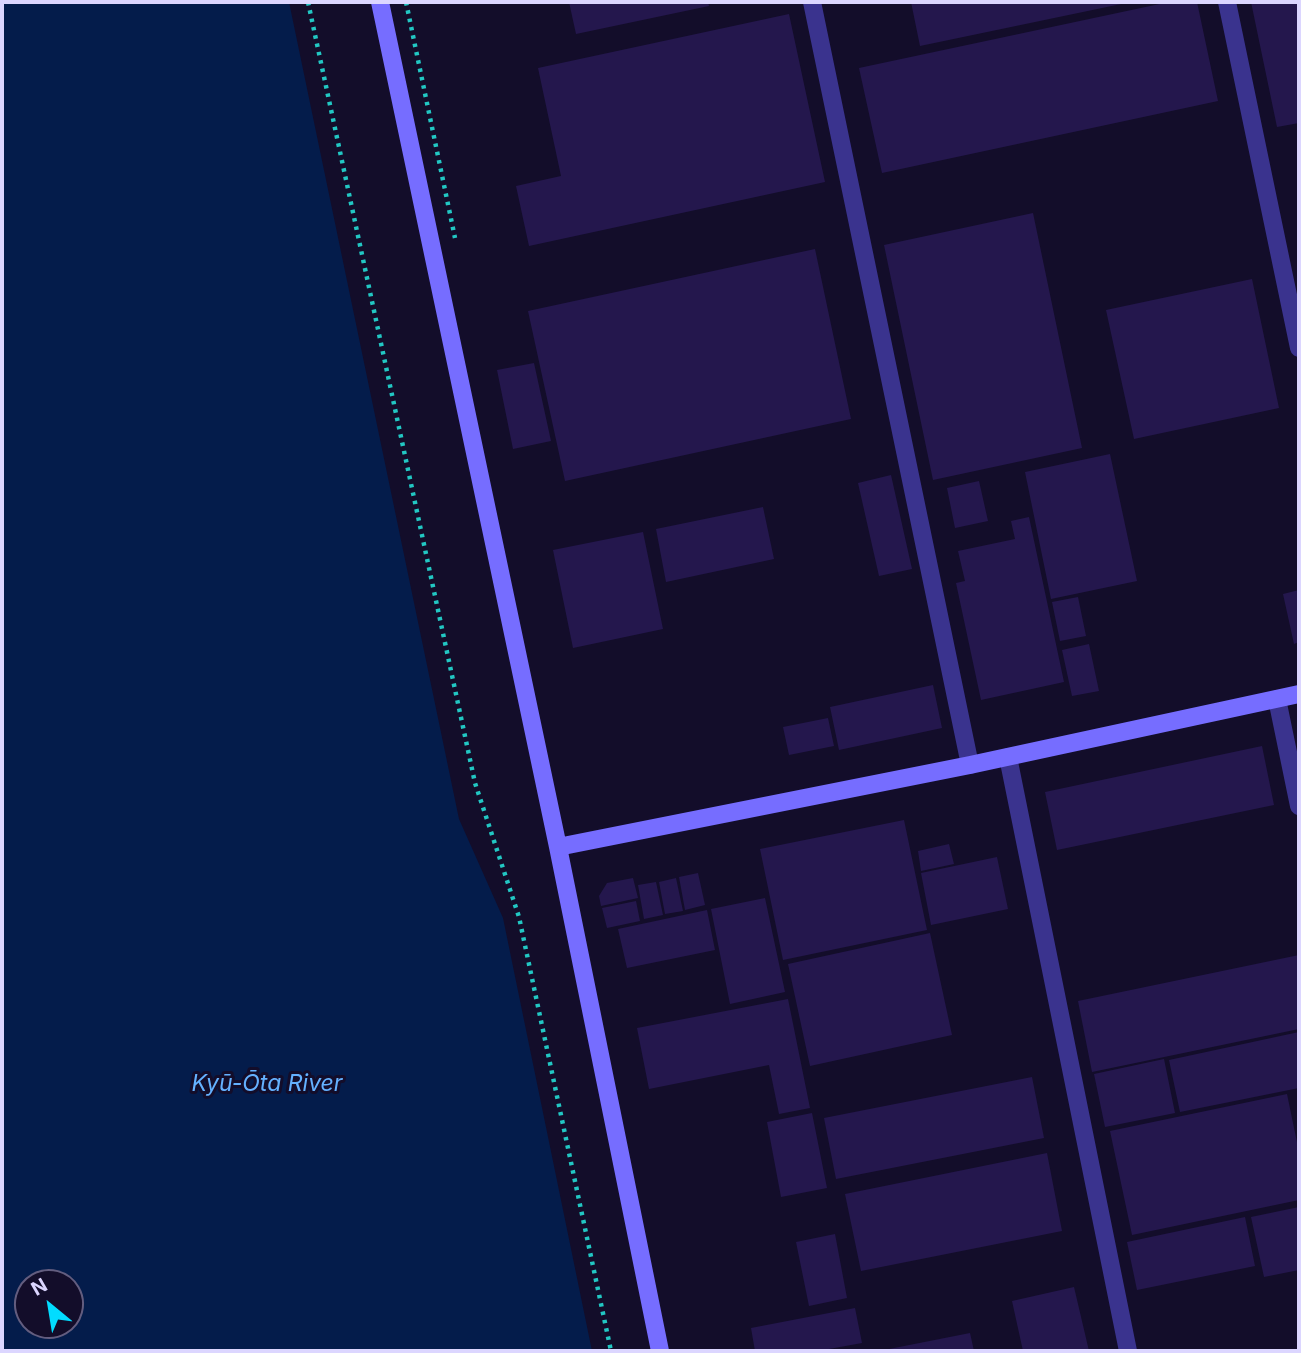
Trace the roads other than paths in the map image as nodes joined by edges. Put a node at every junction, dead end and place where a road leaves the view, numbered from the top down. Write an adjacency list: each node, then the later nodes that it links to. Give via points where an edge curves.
1 (380, 2): 10 (street)
2 (812, 2): 8 (street)
3 (1227, 2): 4 (street)
4 (1299, 348)
5 (1299, 694): 6 (street)
6 (1277, 699): 7 (street); 9 (street)
7 (1008, 757): 8 (street); 12 (street)
8 (970, 765): 10 (street)
9 (1299, 806)
10 (558, 847): 11 (street)
11 (660, 1351)
12 (1128, 1351)

